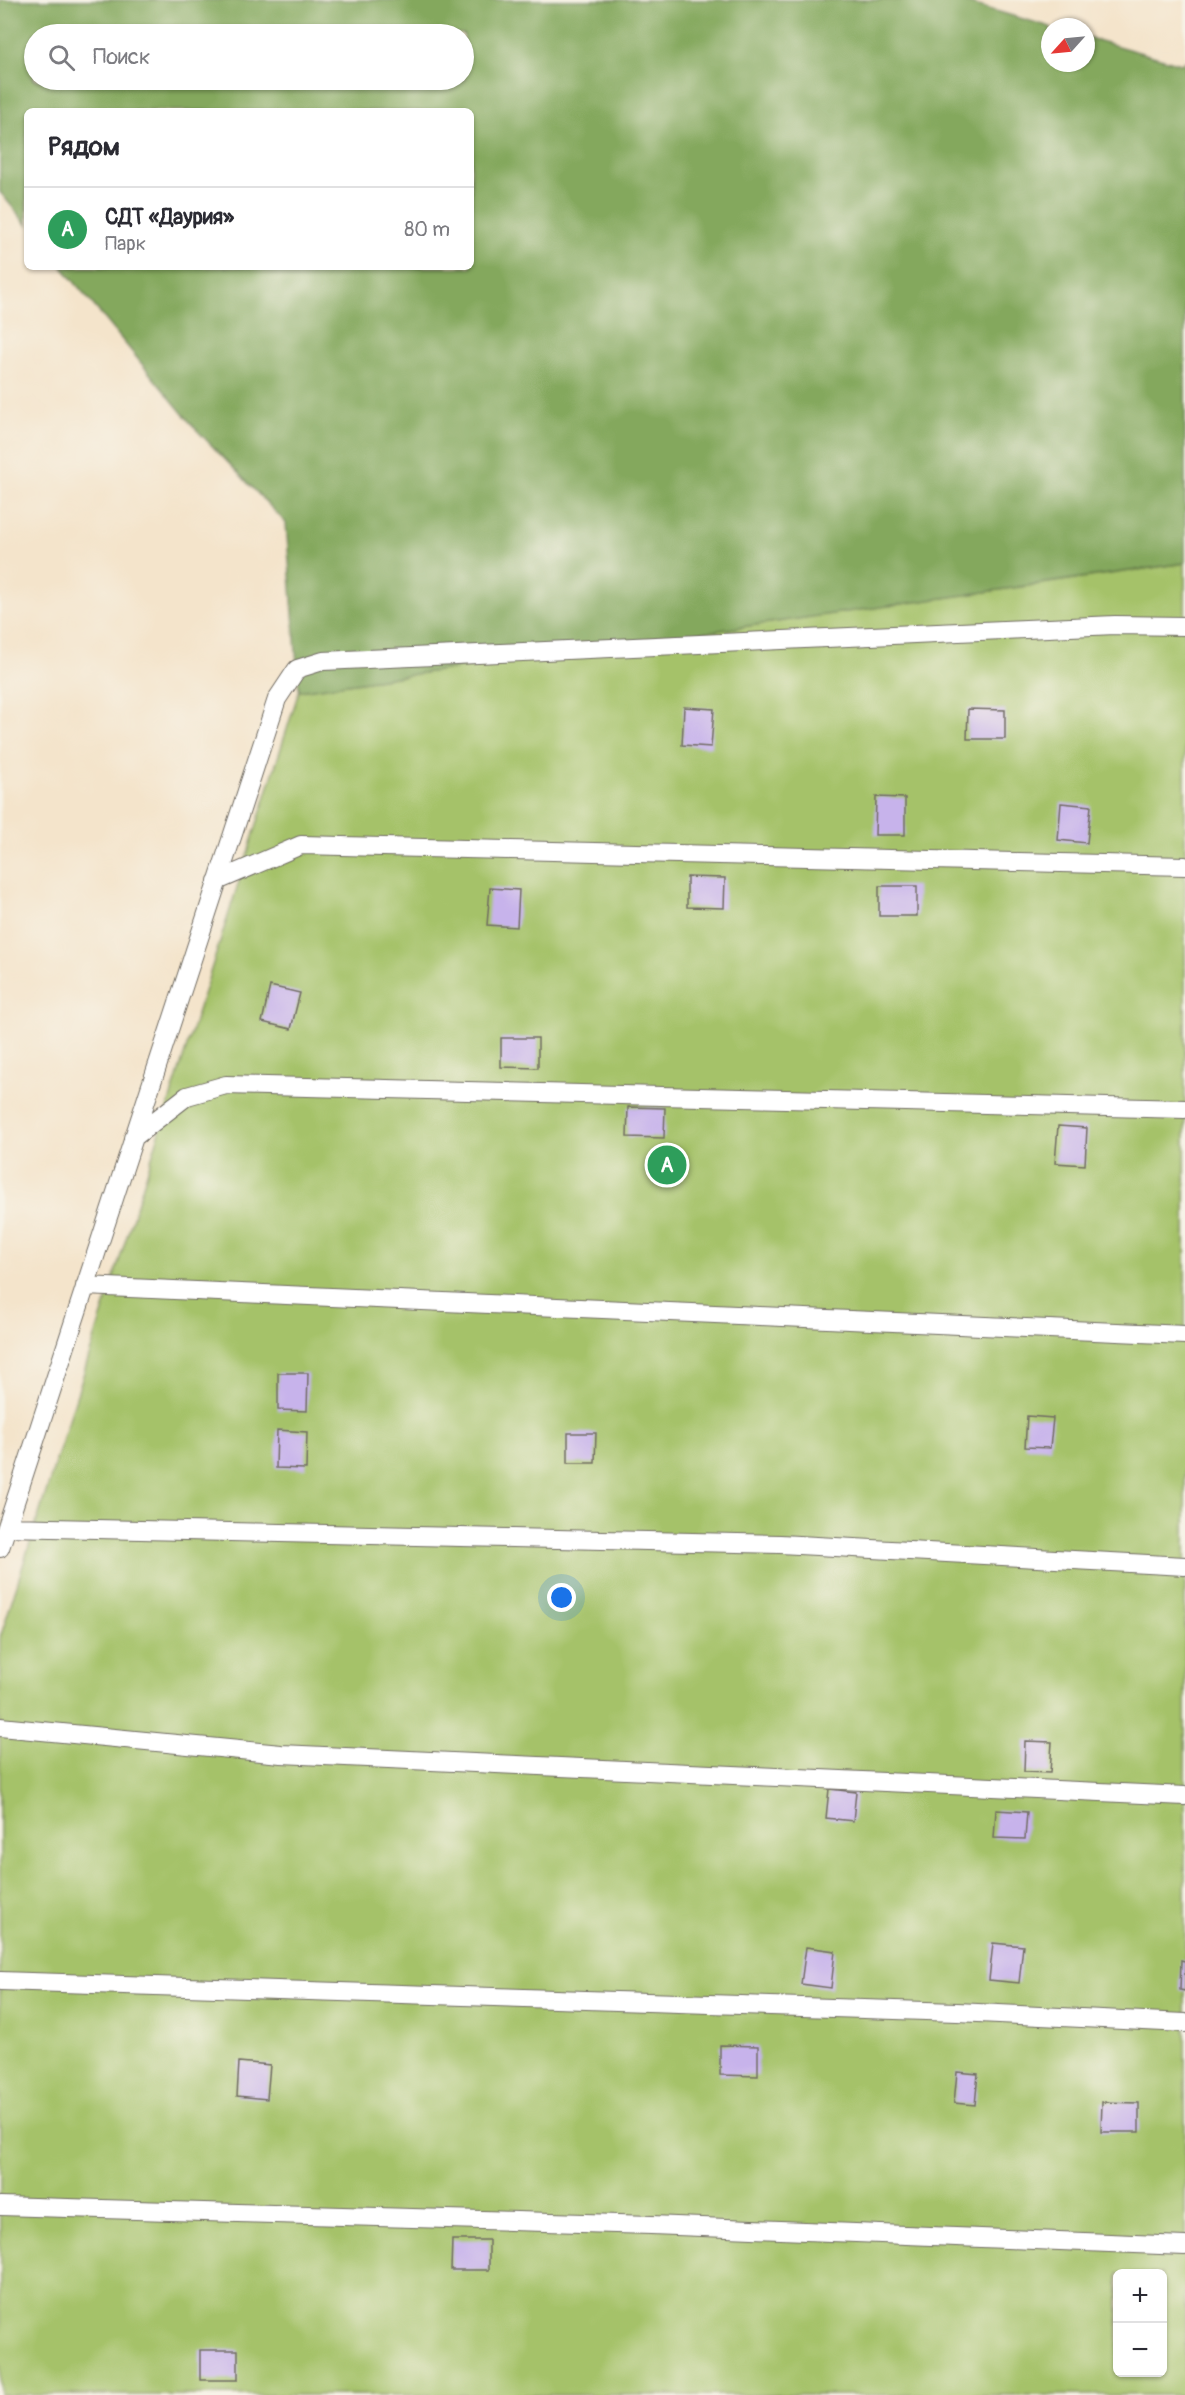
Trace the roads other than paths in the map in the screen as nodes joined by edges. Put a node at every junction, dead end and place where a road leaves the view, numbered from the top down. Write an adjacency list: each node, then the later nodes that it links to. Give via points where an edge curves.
1 (1185, 626): 3 (lane, via 1115,625 323,661 297,669 277,699)
2 (1185, 866): 3 (lane, via 301,845)
3 (217, 882): 5 (lane)
4 (1185, 1109): 5 (lane, via 226,1085 187,1096)
5 (134, 1138): 6 (lane)
6 (85, 1286): 7 (lane); 8 (lane)
7 (1185, 1335)
8 (7, 1527): 9 (lane); 10 (lane, via 780,1544)
9 (0, 1548)
10 (1185, 1566)
11 (0, 1727): 12 (lane, via 281,1754)
12 (1185, 1796)
13 (0, 1981): 14 (lane)
14 (1185, 2023)
15 (0, 2206): 16 (lane)
16 (1185, 2246)

